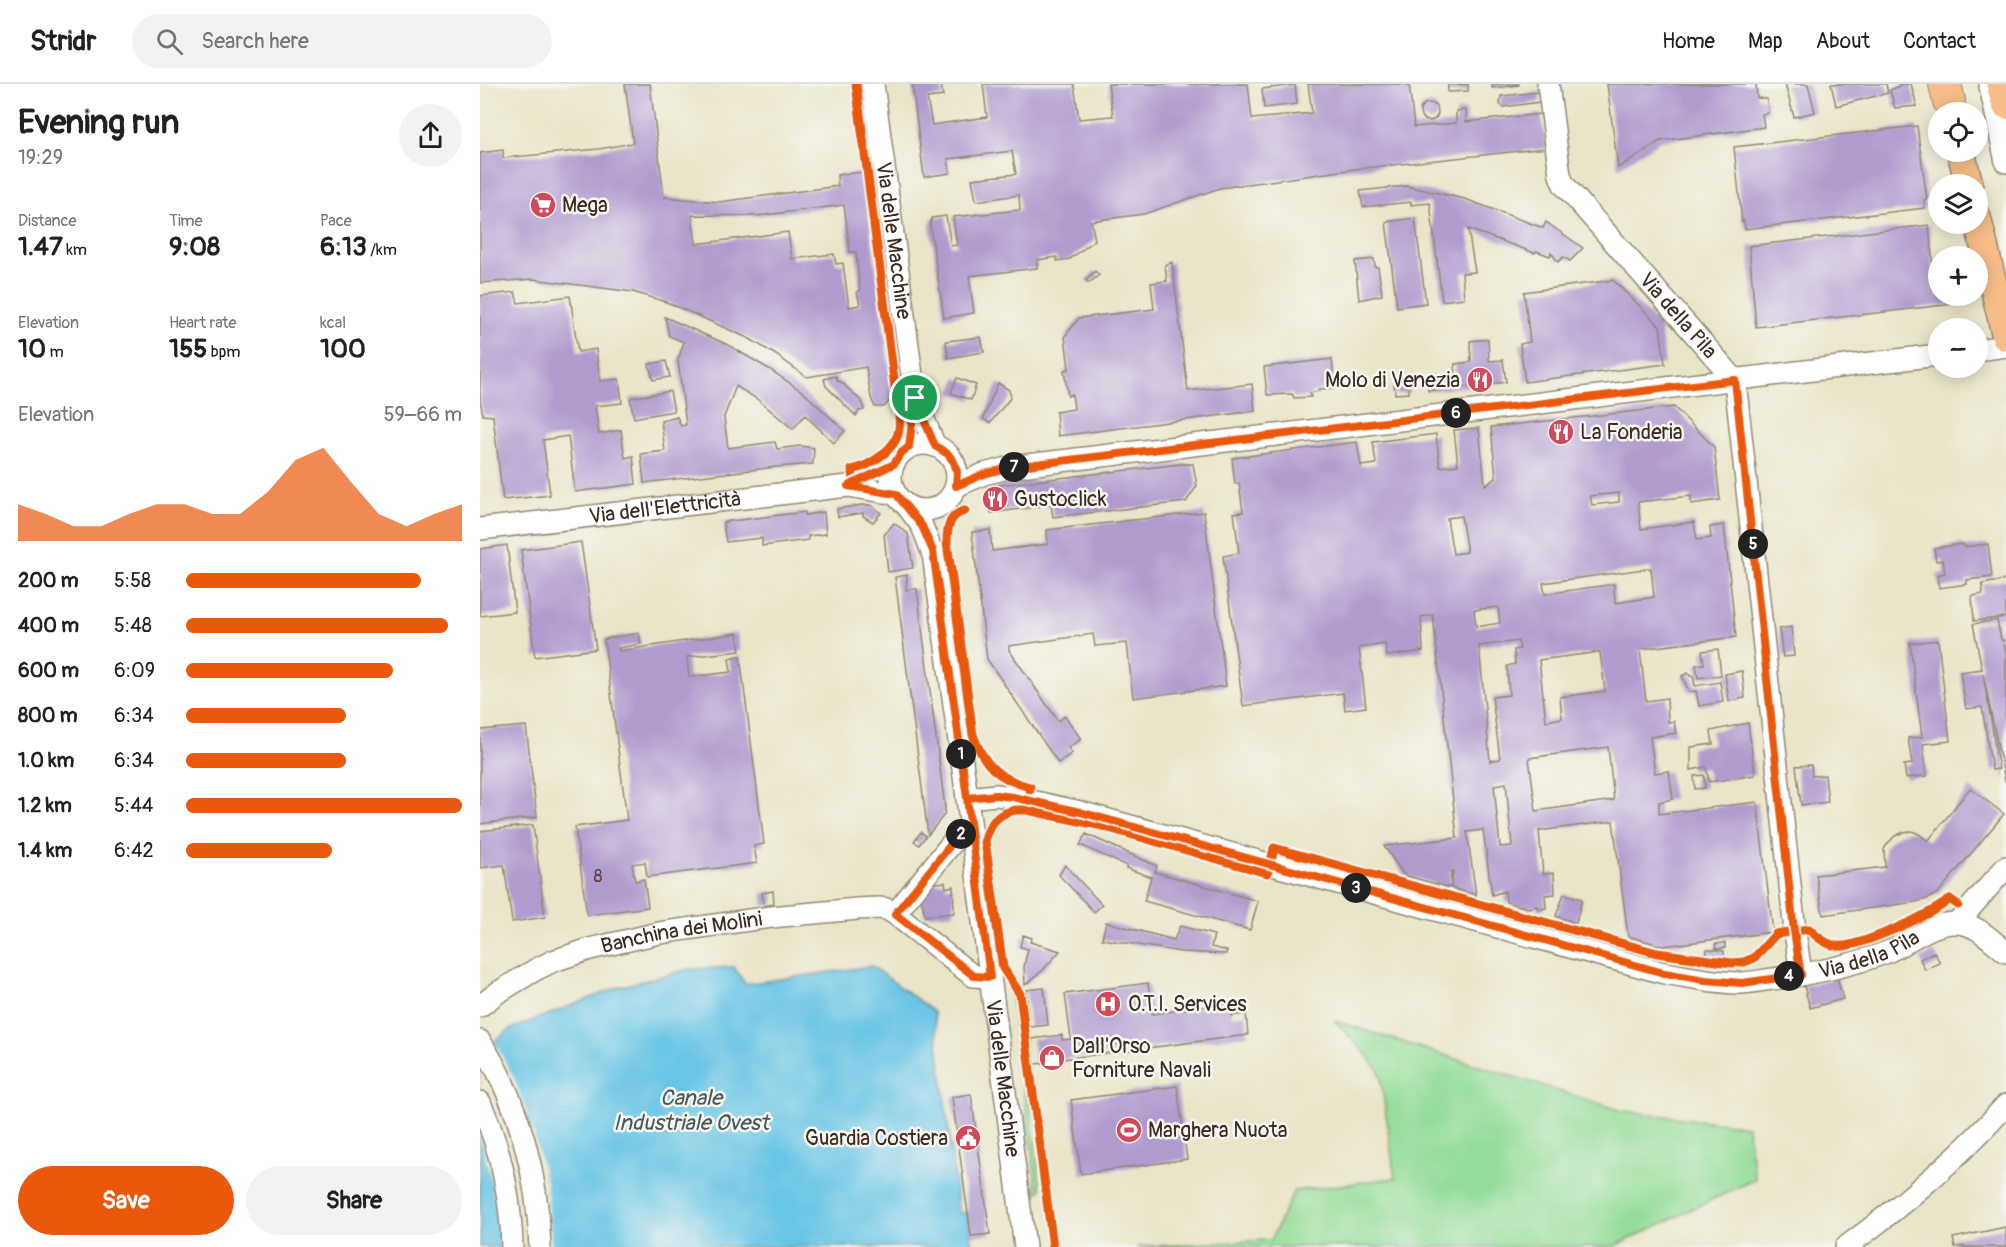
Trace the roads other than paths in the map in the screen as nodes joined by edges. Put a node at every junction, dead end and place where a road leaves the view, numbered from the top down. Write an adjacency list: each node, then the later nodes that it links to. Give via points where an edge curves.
1 (873, 84): 13 (street, Via delle Macchine)
2 (1548, 84): 12 (street, Via della Pila, via 1564,185)
3 (1989, 84): 6 (street)
4 (2000, 84): 5 (main road)
5 (2006, 105)
6 (2006, 162)
7 (1981, 234): 8 (main road)
8 (2006, 337)
9 (2006, 346): 10 (street)
10 (1988, 348)
11 (1928, 356): 12 (street)
12 (1735, 380): 18 (street, via 1011,467); 29 (street, Via della Pila)
13 (915, 398): 14 (street, Via delle Macchine); 15 (street, Via delle Macchine)
14 (935, 446): 15 (street); 18 (street, via 954,462)
15 (909, 447): 16 (street)
16 (894, 464): 17 (street, Via dell'Elettricità); 19 (street, via 891,480)
17 (848, 486): 19 (street, Via dell'Elettricità); 21 (street, Via dell'Elettricità)
18 (956, 486): 20 (street)
19 (901, 500): 20 (street, via 917,510); 22 (street, Via delle Macchine, via 922,526)
20 (944, 504): 22 (street, Via delle Macchine)
21 (480, 529)
22 (933, 551): 23 (street, Via delle Macchine)
23 (967, 798): 24 (street, Via delle Macchine); 29 (street, via 1013,797 1080,812 1664,973 1742,983)
24 (971, 832): 26 (street, via 956,838); 30 (street, Via delle Macchine)
25 (2006, 867): 27 (street)
26 (895, 914): 30 (street, Banchina dei Molini, via 974,976); 31 (street, Banchina dei Molini, via 887,909 857,909 659,933 553,961)
27 (1957, 922): 28 (street, via 1978,929); 29 (street, Via della Pila, via 1939,926 1870,958)
28 (2006, 952)
29 (1801, 975)
30 (990, 977): 37 (street, Via delle Macchine)
31 (480, 1006)
32 (480, 1041): 36 (street, via 501,1079 522,1132 534,1184)
33 (480, 1102): 35 (street, via 501,1166)
34 (2006, 1105): 38 (street, via 1951,1163)
35 (512, 1247)
36 (540, 1247)
37 (1025, 1247)
38 (1846, 1247)

